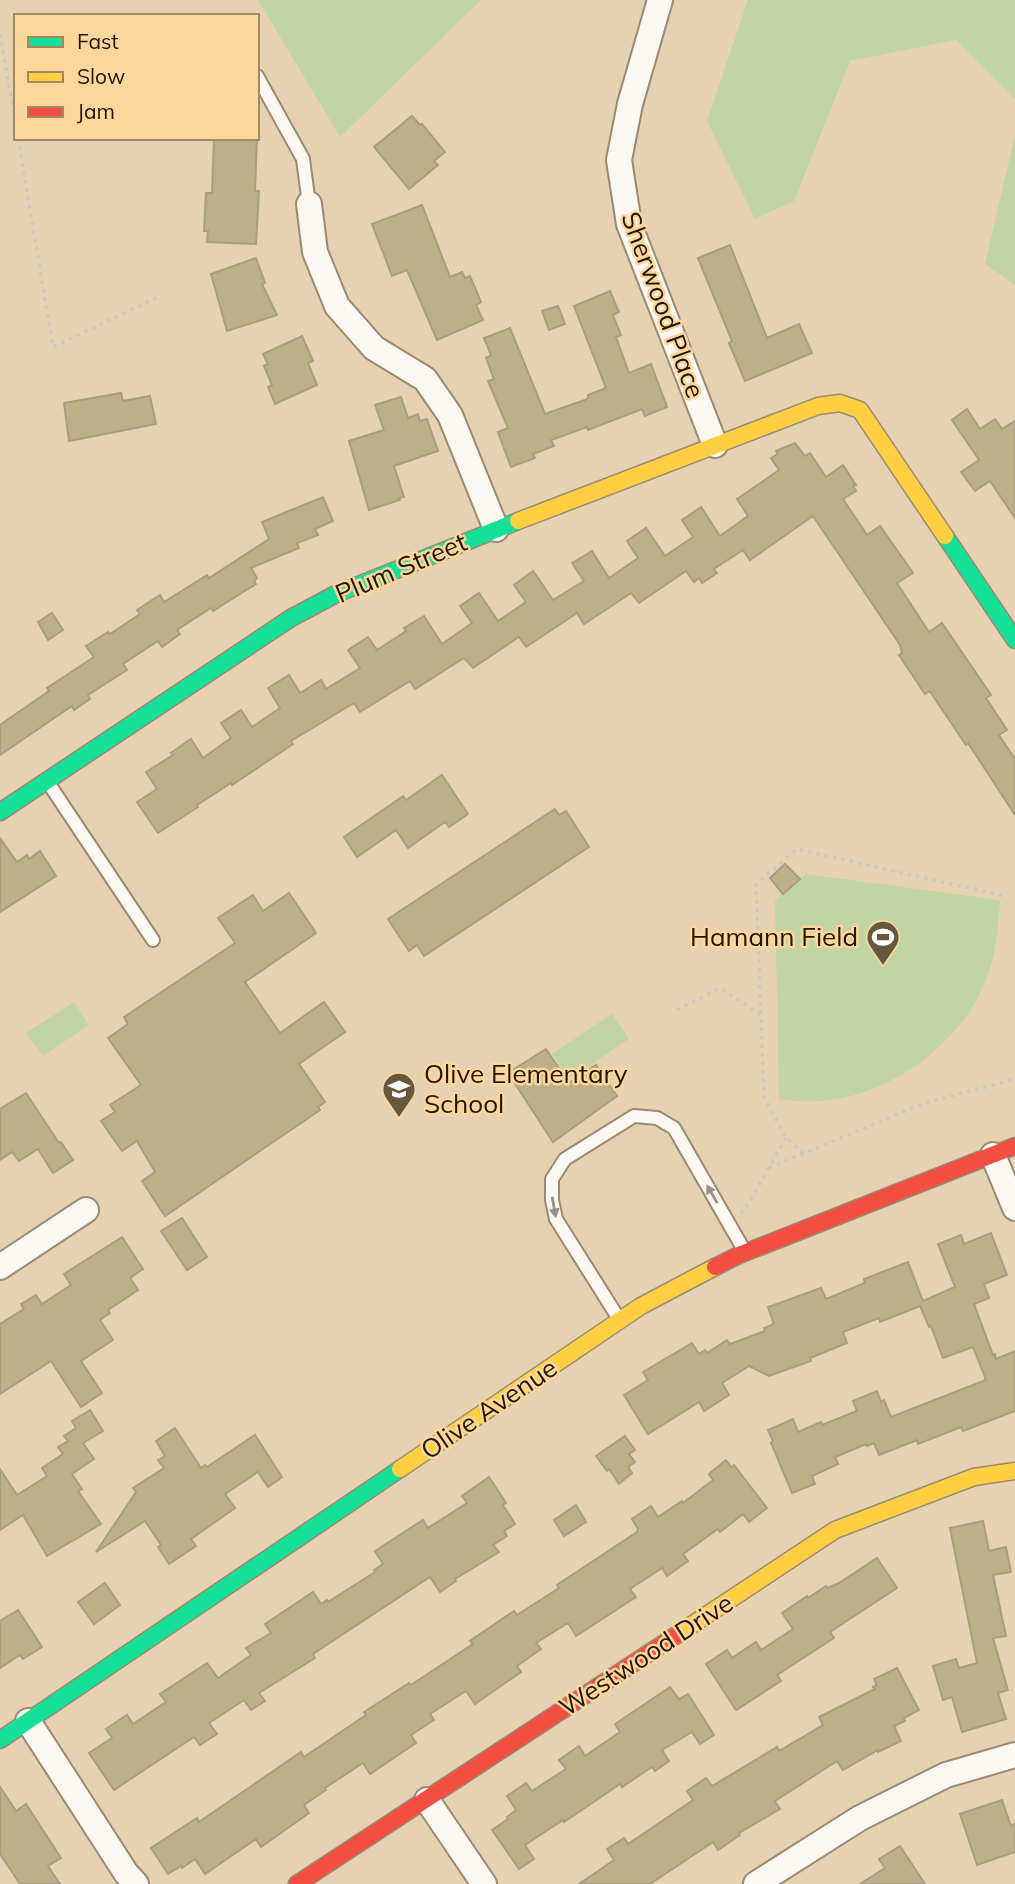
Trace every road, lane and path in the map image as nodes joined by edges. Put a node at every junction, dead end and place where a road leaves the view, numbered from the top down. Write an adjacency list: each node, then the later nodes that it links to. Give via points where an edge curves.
1 (660, 0): 8 (street, Sherwood Place, via 619,160 629,224)
2 (0, 34): 4 (path)
3 (259, 80): 6 (lane, via 303,159)
4 (14, 114)
5 (18, 140): 7 (path, via 53,347)
6 (309, 204): 9 (street, via 315,252 337,306 374,348 425,379 450,415)
7 (158, 297)
8 (715, 445): 9 (street, Plum Street); 10 (street, Plum Street, via 818,406 840,403 860,410)
9 (496, 529): 11 (street, Plum Street, via 336,594 291,618)
10 (1015, 640)
11 (47, 781): 12 (street, Plum Street); 14 (lane)
12 (0, 812)
13 (1004, 896): 16 (path, via 797,849 756,884)
14 (153, 940)
15 (677, 1010): 16 (path, via 720,988)
16 (761, 1014): 18 (path, via 764,1097)
17 (1015, 1079): 20 (path, via 922,1104)
18 (786, 1138): 20 (path); 21 (path)
19 (1004, 1151): 22 (street); 25 (street, Olive Avenue)
20 (804, 1153): 21 (path)
21 (769, 1168): 24 (path)
22 (1015, 1208)
23 (86, 1210): 26 (street)
24 (731, 1227): 25 (lane); 27 (lane, one-way to 27, via 674,1128 657,1118 635,1116 565,1159 552,1179 556,1219)
25 (746, 1253): 27 (street, Olive Avenue)
26 (0, 1267)
27 (620, 1320): 29 (street, Olive Avenue)
28 (1015, 1471): 32 (street, Westwood Drive, via 974,1477 835,1530)
29 (28, 1721): 30 (street, Olive Avenue); 33 (street)
30 (0, 1740)
31 (1015, 1755): 36 (street, via 946,1774 860,1818)
32 (427, 1800): 34 (street, Westwood Drive); 35 (street)
33 (136, 1884)
34 (296, 1884)
35 (484, 1884)
36 (756, 1884)

